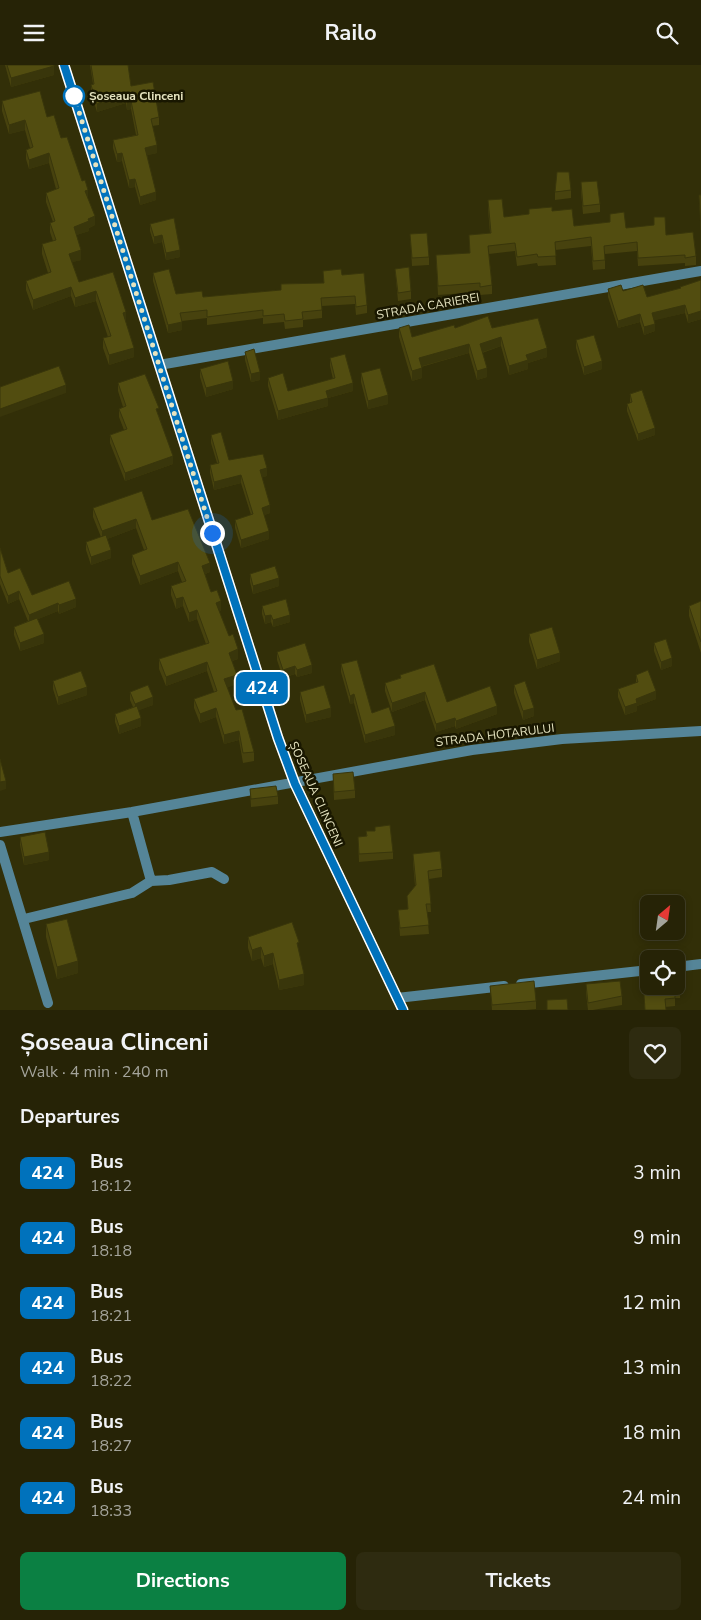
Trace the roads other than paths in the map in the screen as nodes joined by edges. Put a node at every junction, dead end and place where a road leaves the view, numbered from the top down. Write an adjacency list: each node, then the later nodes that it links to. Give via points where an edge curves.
1 (64, 65): 3 (main road, ȘOSEAUA CLINCENI)
2 (701, 271): 3 (street, STRADA CARIEREI)
3 (159, 365): 5 (main road, ȘOSEAUA CLINCENI)
4 (701, 731): 5 (street, STRADA HOTARULUI, via 562,739 472,750 422,757)
5 (295, 784): 6 (street, STRADA HOTARULUI); 15 (main road, ȘOSEAUA CLINCENI)
6 (132, 812): 7 (street, STRADA HOTARULUI); 10 (street)
7 (0, 832)
8 (0, 845): 11 (street)
9 (224, 879): 10 (street, via 212,872)
10 (151, 881): 11 (street, via 132,893)
11 (24, 919): 16 (street)
12 (701, 964): 13 (street)
13 (685, 966)
14 (640, 971): 15 (street)
15 (397, 998): 17 (main road, ȘOSEAUA CLINCENI)
16 (48, 1003)
17 (403, 1010)

